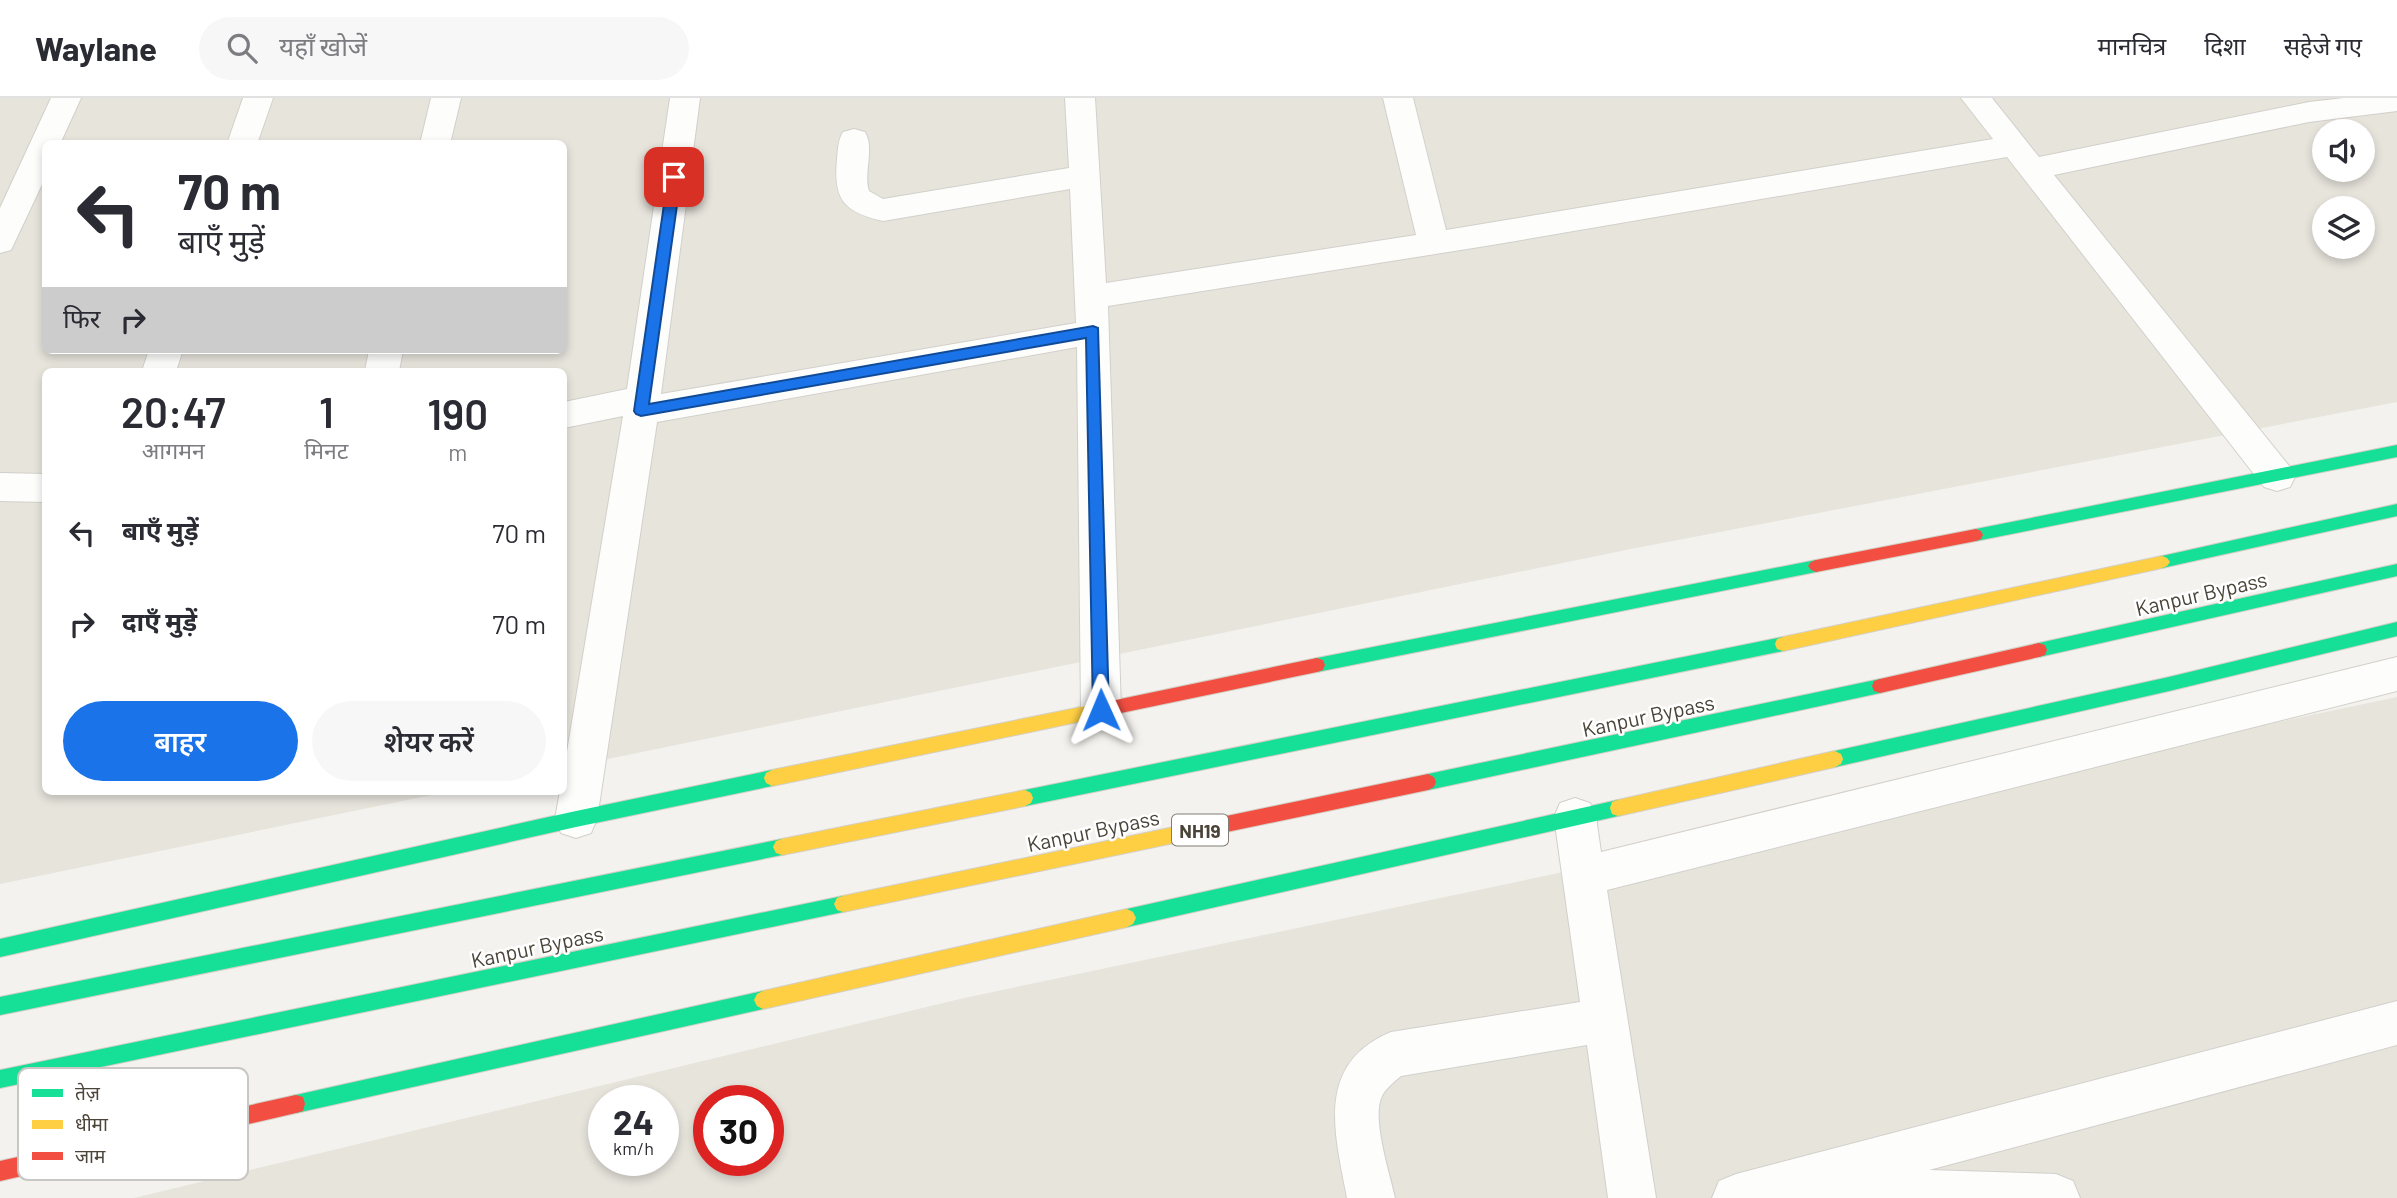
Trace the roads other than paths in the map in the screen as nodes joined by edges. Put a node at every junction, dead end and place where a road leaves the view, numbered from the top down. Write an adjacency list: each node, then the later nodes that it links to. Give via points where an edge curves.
1 (66, 98): 10 (street)
2 (258, 98): 11 (street)
3 (446, 98): 12 (street)
4 (685, 98): 20 (street)
5 (1080, 98): 15 (street)
6 (1398, 98): 17 (street)
7 (1976, 98): 14 (street)
8 (2397, 101): 14 (street)
9 (854, 139): 15 (street, via 852,195 868,208 883,210)
10 (47, 140)
11 (243, 140)
12 (436, 140)
13 (42, 150): 16 (street)
14 (2023, 157): 17 (street); 23 (street)
15 (1084, 176): 18 (street)
16 (0, 242)
17 (1434, 243): 18 (street)
18 (1091, 297): 19 (street)
19 (1093, 331): 20 (street); 30 (street)
20 (642, 405): 21 (street); 32 (street)
21 (567, 415)
22 (2397, 451): 23 (main road)
23 (2277, 477): 30 (main road, via 1536,620)
24 (0, 487): 25 (street)
25 (42, 488)
26 (2397, 510): 35 (main road, Kanpur Bypass, via 1893,622)
27 (2397, 570): 38 (main road, Kanpur Bypass / NH19, via 1774,710)
28 (2397, 629): 31 (main road)
29 (2397, 674): 33 (street)
30 (1101, 710): 32 (main road)
31 (1575, 817): 33 (street); 41 (main road)
32 (576, 819): 34 (main road)
33 (1584, 876): 36 (street)
34 (0, 948)
35 (0, 1006)
36 (1605, 1020): 46 (street, via 1391,1055 1371,1071 1359,1093 1356,1118); 47 (street)
37 (2397, 1023): 44 (street)
38 (53, 1068)
39 (18, 1075): 40 (main road, Kanpur Bypass / NH19)
40 (0, 1079)
41 (248, 1115)
42 (18, 1167): 43 (main road)
43 (0, 1171)
44 (1752, 1194): 45 (street)
45 (1889, 1195): 48 (street)
46 (1371, 1198)
47 (1632, 1198)
48 (2056, 1198)

